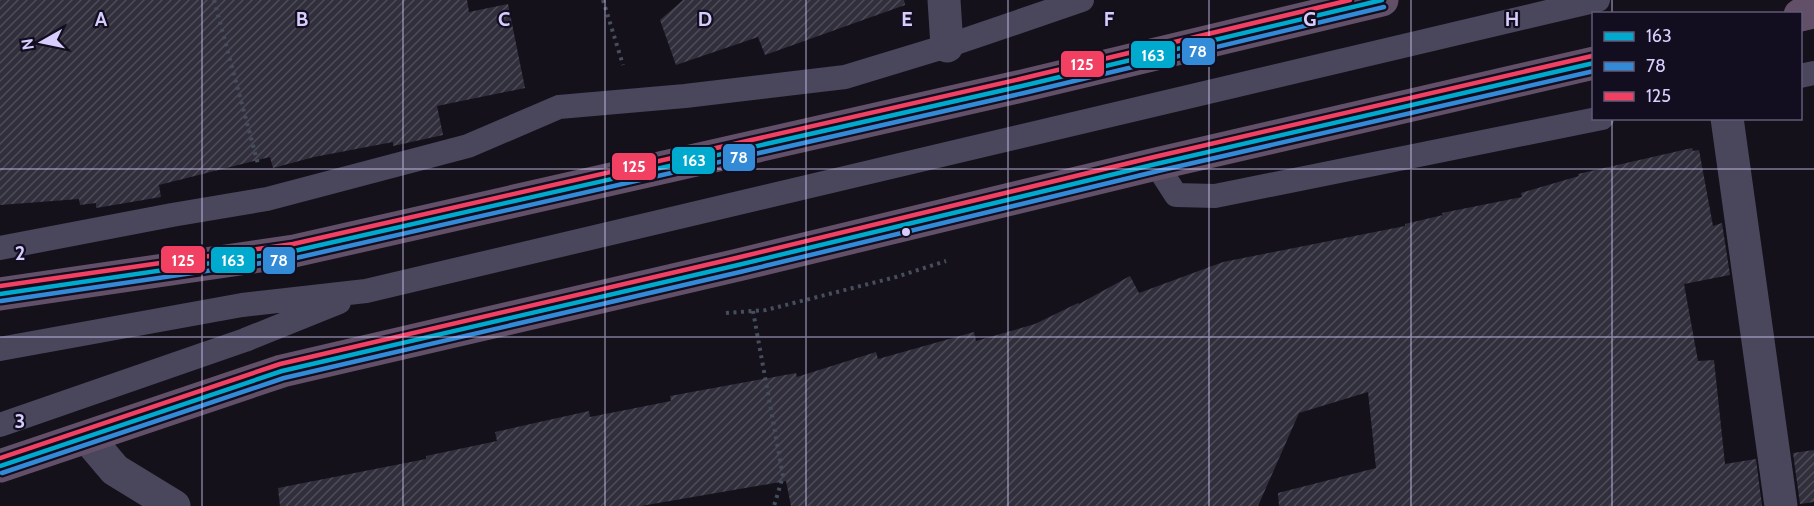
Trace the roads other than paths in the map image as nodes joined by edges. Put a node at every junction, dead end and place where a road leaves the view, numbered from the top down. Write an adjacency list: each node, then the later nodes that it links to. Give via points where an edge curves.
1 (944, 0): 5 (street)
2 (1082, 0): 5 (lane)
3 (1382, 0): 12 (highway, via 294,251)
4 (1598, 0): 11 (lane)
5 (947, 46): 10 (lane, via 845,77 559,107 468,146 267,200)
6 (1592, 63): 9 (highway)
7 (1592, 120): 9 (lane, via 1215,196 1176,195)
8 (1726, 120): 18 (street)
9 (1156, 164): 15 (highway, via 282,371)
10 (0, 248)
11 (366, 291): 13 (lane, via 242,305); 14 (lane, via 245,340)
12 (0, 294)
13 (0, 349)
14 (0, 425)
15 (87, 437): 16 (highway); 17 (street, via 115,470)
16 (0, 466)
17 (174, 506)
18 (1781, 506)

